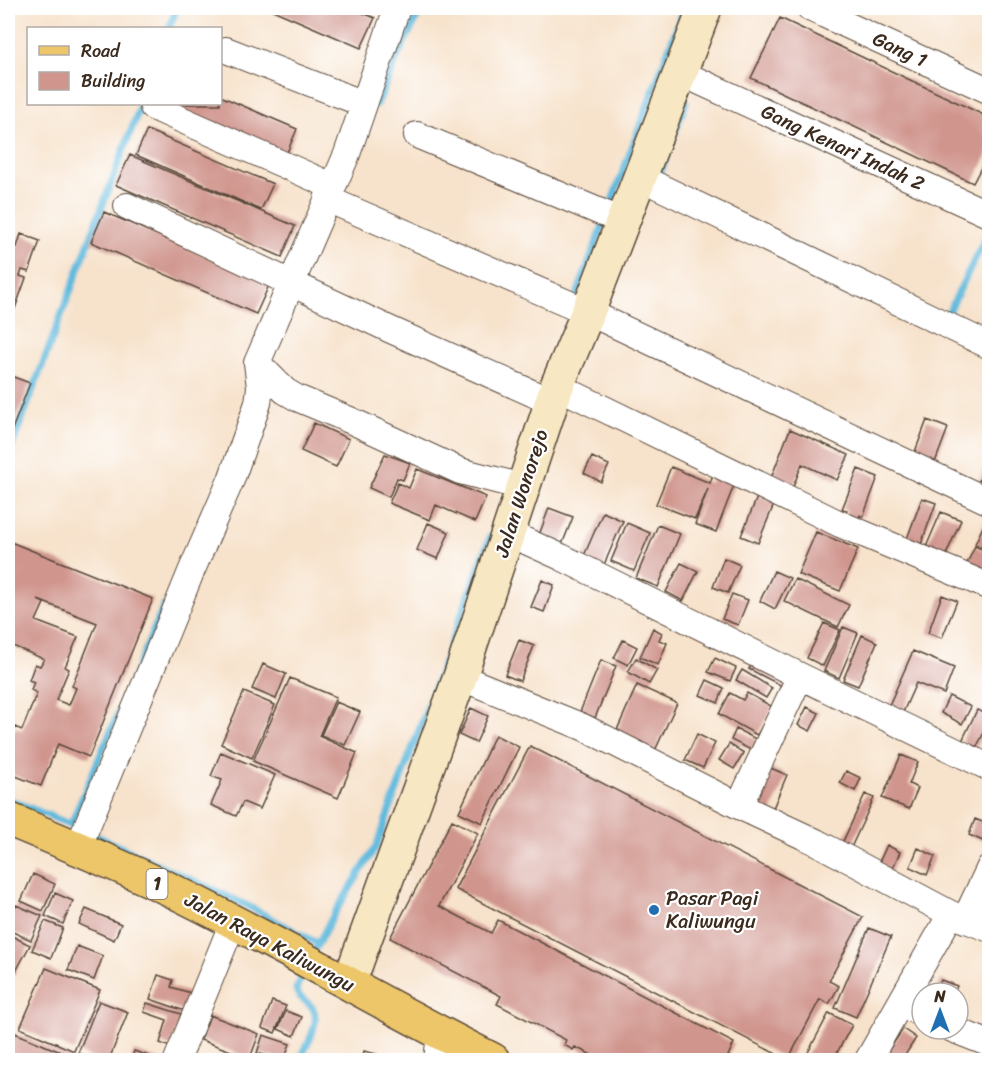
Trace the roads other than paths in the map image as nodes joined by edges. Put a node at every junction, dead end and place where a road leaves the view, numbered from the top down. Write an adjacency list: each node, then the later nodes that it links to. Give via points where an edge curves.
1 (705, 8): 5 (street, Jalan Wonorejo)
2 (810, 8): 6 (street, Gang 1)
3 (393, 9): 7 (street)
4 (226, 51): 7 (street)
5 (689, 76): 10 (street, Jalan Wonorejo); 13 (street, Gang Kenari Indah 2)
6 (990, 91)
7 (364, 104): 11 (street)
8 (153, 107): 11 (street)
9 (417, 135): 14 (street)
10 (639, 177): 14 (street, Jalan Wonorejo); 17 (street)
11 (331, 197): 15 (street); 16 (street)
12 (127, 206): 15 (street)
13 (988, 214)
14 (611, 216): 16 (street, Jalan Wonorejo)
15 (294, 285): 18 (street); 19 (street)
16 (576, 307): 19 (street, Jalan Wonorejo); 21 (street)
17 (990, 346)
18 (260, 371): 20 (street, via 297,398 460,471); 29 (street, via 258,403 231,480)
19 (545, 394): 20 (street, Jalan Wonorejo); 23 (street)
20 (515, 485): 22 (street, Jalan Wonorejo)
21 (990, 502)
22 (508, 533): 24 (street); 25 (street, Jalan Wonorejo)
23 (990, 588)
24 (800, 676): 26 (street); 27 (street)
25 (460, 677): 27 (street, via 583,727); 34 (street, Jalan Wonorejo)
26 (990, 768)
27 (739, 806): 31 (street)
28 (8, 819): 29 (main road, Jalan Raya Kaliwungu / 1)
29 (80, 843): 32 (main road, Jalan Raya Kaliwungu / 1)
30 (990, 867): 31 (street)
31 (958, 917): 33 (street); 35 (street)
32 (233, 922): 34 (main road, Jalan Raya Kaliwungu / 1); 40 (street)
33 (990, 929)
34 (325, 970): 39 (main road, Jalan Raya Kaliwungu / 1)
35 (925, 981)
36 (910, 1010): 42 (street)
37 (970, 1036): 38 (street)
38 (990, 1044)
39 (439, 1047): 41 (main road, Jalan Raya Kaliwungu / 1)
40 (177, 1060)
41 (493, 1060)
42 (868, 1060)

